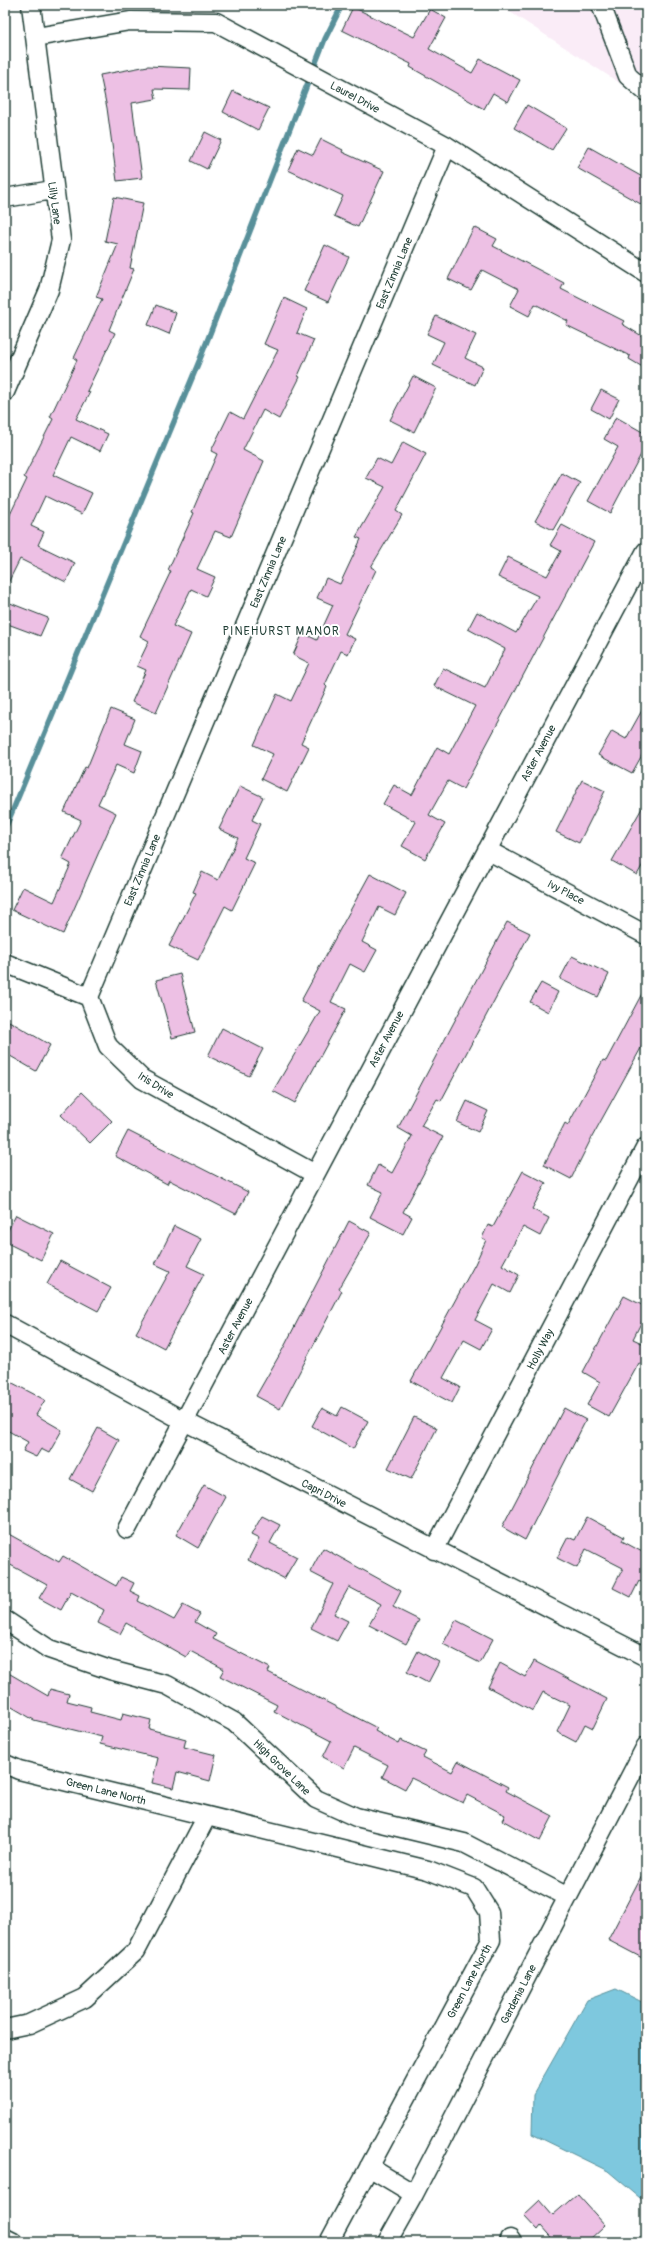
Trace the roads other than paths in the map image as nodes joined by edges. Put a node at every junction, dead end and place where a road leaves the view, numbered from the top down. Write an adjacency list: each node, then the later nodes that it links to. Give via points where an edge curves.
1 (31, 5): 3 (street, Lilly Lane)
2 (601, 5): 4 (street, via 628,76)
3 (36, 37): 5 (street, Laurel Drive, via 130,21 216,22); 6 (street, Lilly Lane)
4 (646, 92)
5 (447, 146): 8 (street, Laurel Drive); 14 (street, East Zinnia Lane)
6 (53, 190): 7 (street); 9 (street, Lilly Lane, via 61,240 49,290)
7 (5, 198)
8 (646, 273)
9 (5, 392)
10 (646, 550): 11 (street, Aster Avenue)
11 (487, 850): 12 (street, Ivy Place); 16 (street, Aster Avenue)
12 (646, 935)
13 (5, 963): 14 (street)
14 (89, 997): 16 (street, Iris Drive, via 108,1046 142,1080)
15 (646, 1147): 20 (street, Holly Way)
16 (315, 1174): 18 (street, Aster Avenue)
17 (5, 1324): 18 (street, Capri Drive)
18 (184, 1421): 19 (street, Aster Avenue); 20 (street, Capri Drive)
19 (127, 1528)
20 (434, 1550): 22 (street, Capri Drive)
21 (5, 1620): 26 (street, High Grove Lane, via 49,1648 110,1670 167,1685 234,1722 316,1799 356,1817 464,1843)
22 (646, 1657)
23 (646, 1746): 26 (street, Gardenia Lane)
24 (5, 1764): 25 (street, Green Lane North, via 19,1770)
25 (207, 1816): 27 (street, via 136,1951 85,1998 29,2024); 28 (street, Green Lane North, via 428,1870 474,1888 489,1912 491,1940)
26 (568, 1897): 29 (street, Gardenia Lane)
27 (5, 2029)
28 (369, 2167): 29 (street); 32 (street, Green Lane North)
29 (414, 2194): 33 (street, Gardenia Lane)
30 (5, 2238): 31 (street)
31 (13, 2242)
32 (329, 2242)
33 (387, 2242)

